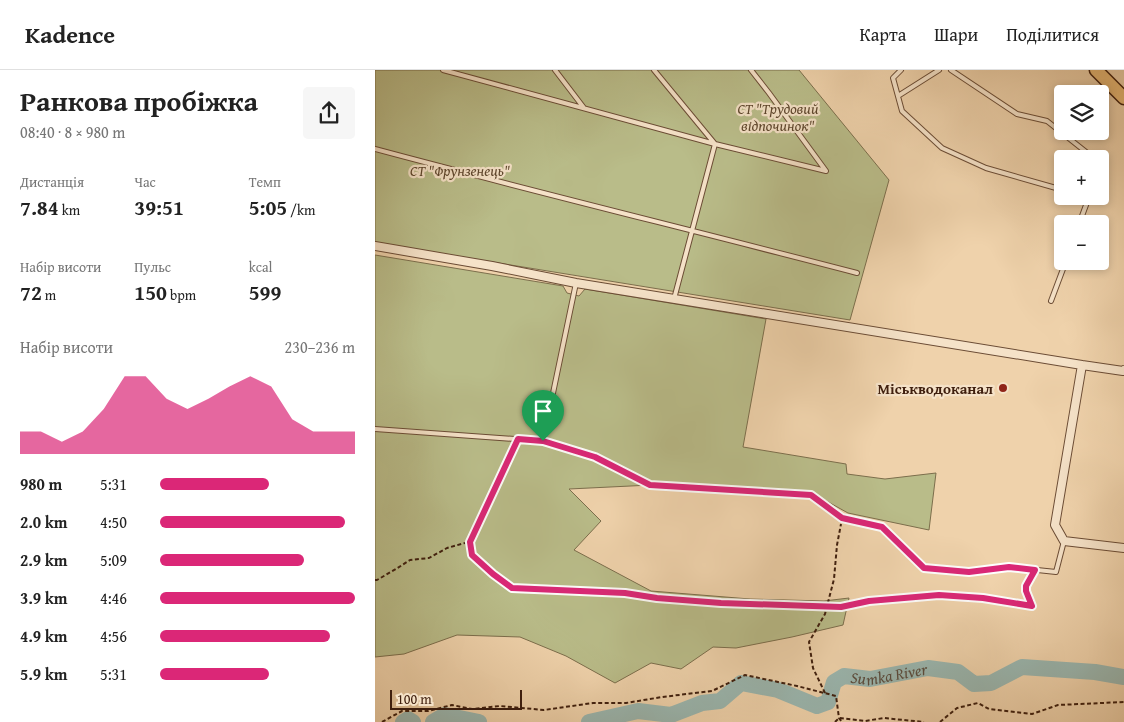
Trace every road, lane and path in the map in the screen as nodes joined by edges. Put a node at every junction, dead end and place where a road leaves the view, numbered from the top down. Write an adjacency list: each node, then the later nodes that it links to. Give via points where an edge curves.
1 (443, 70): 11 (lane)
2 (555, 70): 11 (lane)
3 (654, 70): 12 (lane)
4 (751, 70): 12 (lane, via 826,172)
5 (901, 70): 9 (lane, via 893,78)
6 (939, 70): 9 (lane)
7 (951, 70): 14 (lane, via 1017,114 1047,121)
8 (1096, 70): 10 (main road)
9 (898, 96): 15 (lane, via 902,111 942,148 986,168)
10 (1124, 98)
11 (583, 108): 12 (lane)
12 (715, 144): 16 (lane)
13 (375, 149): 16 (lane)
14 (1084, 150)
15 (1054, 187)
16 (692, 230): 19 (lane); 21 (lane)
17 (375, 246): 20 (street)
18 (1063, 270): 22 (lane)
19 (857, 273)
20 (576, 283): 21 (street); 27 (lane)
21 (674, 299): 23 (street)
22 (1051, 301)
23 (1082, 365): 24 (street); 29 (street, via 1055,525)
24 (1124, 370)
25 (375, 429): 26 (lane)
26 (518, 439): 27 (lane); 30 (lane)
27 (543, 441): 28 (lane, via 595,457 650,485 811,495)
28 (842, 518): 32 (lane, via 882,527 924,568 969,572 1009,567); 35 (path, via 834,579 825,614 809,642 813,668)
29 (1064, 541): 31 (street); 32 (lane, via 1057,572)
30 (470, 542): 33 (path, via 447,548 429,558 410,560); 34 (lane, via 472,555 512,588)
31 (1124, 548)
32 (1035, 570): 34 (path, via 1026,586 1032,606 939,595 869,601 841,607 721,603)
33 (375, 580)
34 (625, 593)
35 (825, 693): 37 (path, via 836,696); 38 (path, via 745,675 712,691 626,703 544,710 500,706 473,709 452,705 428,711 402,711)
36 (1124, 702): 42 (path, via 1057,706 1032,714 989,709 978,703 957,708)
37 (839, 718): 39 (path); 40 (path); 41 (path)
38 (382, 722)
39 (835, 722)
40 (842, 722)
41 (924, 722)
42 (940, 722)

